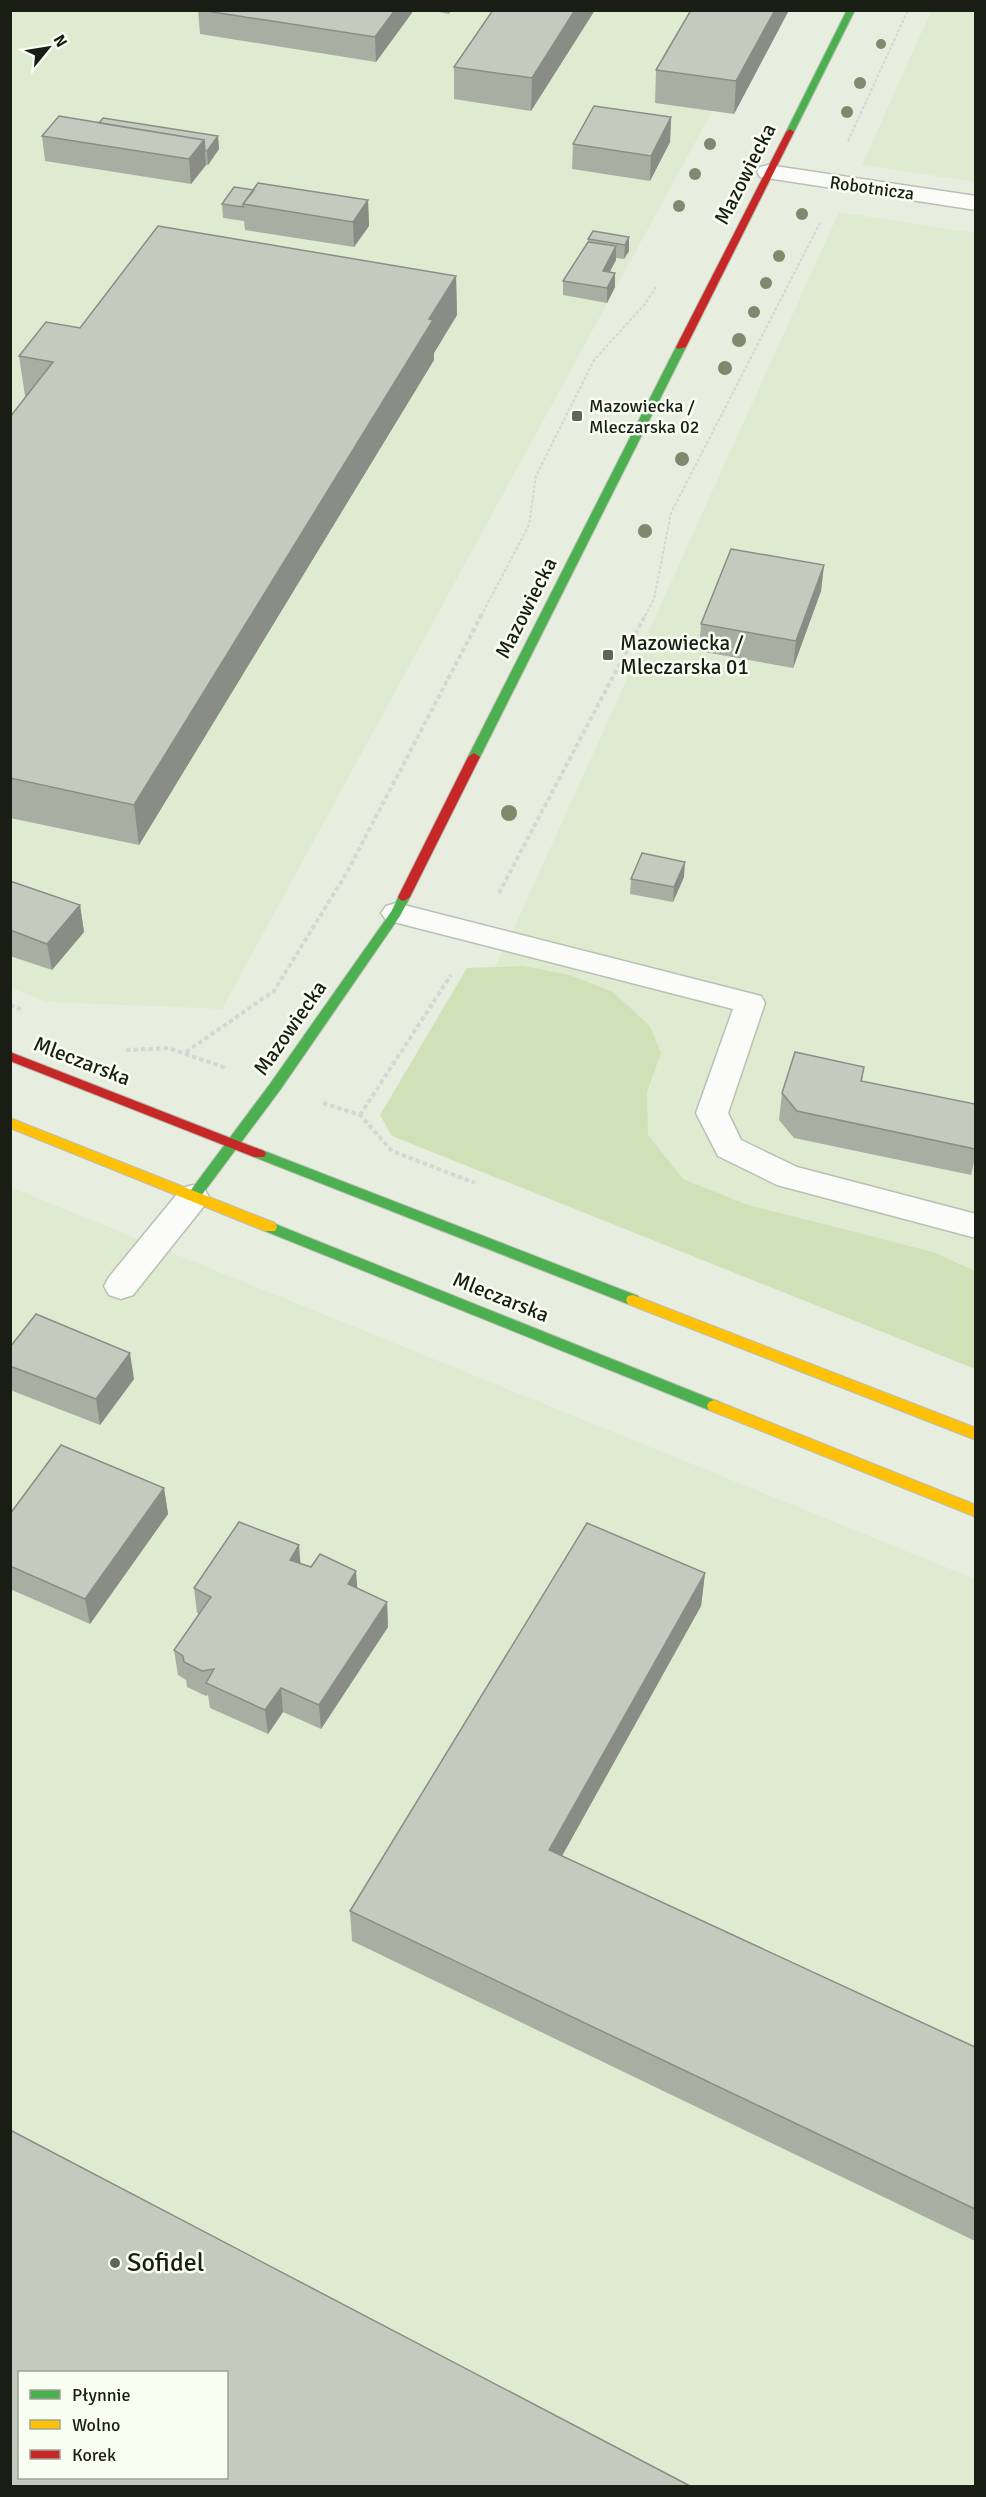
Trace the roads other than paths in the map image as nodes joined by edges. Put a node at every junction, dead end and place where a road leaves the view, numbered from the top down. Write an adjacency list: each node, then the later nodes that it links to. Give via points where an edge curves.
1 (851, 10): 2 (street, Mazowiecka)
2 (768, 172): 3 (street, Robotnicza); 4 (street, Mazowiecka)
3 (975, 204)
4 (396, 914): 7 (street, Mazowiecka); 9 (street, via 750,1003 712,1113 729,1148 788,1177)
5 (10, 1056): 7 (street, Mleczarska)
6 (10, 1123): 8 (street, Mleczarska)
7 (235, 1142): 8 (street, Mazowiecka); 11 (street, Mleczarska)
8 (194, 1197): 10 (street); 12 (street, Mleczarska)
9 (975, 1226)
10 (120, 1286)
11 (975, 1434)
12 (975, 1511)

